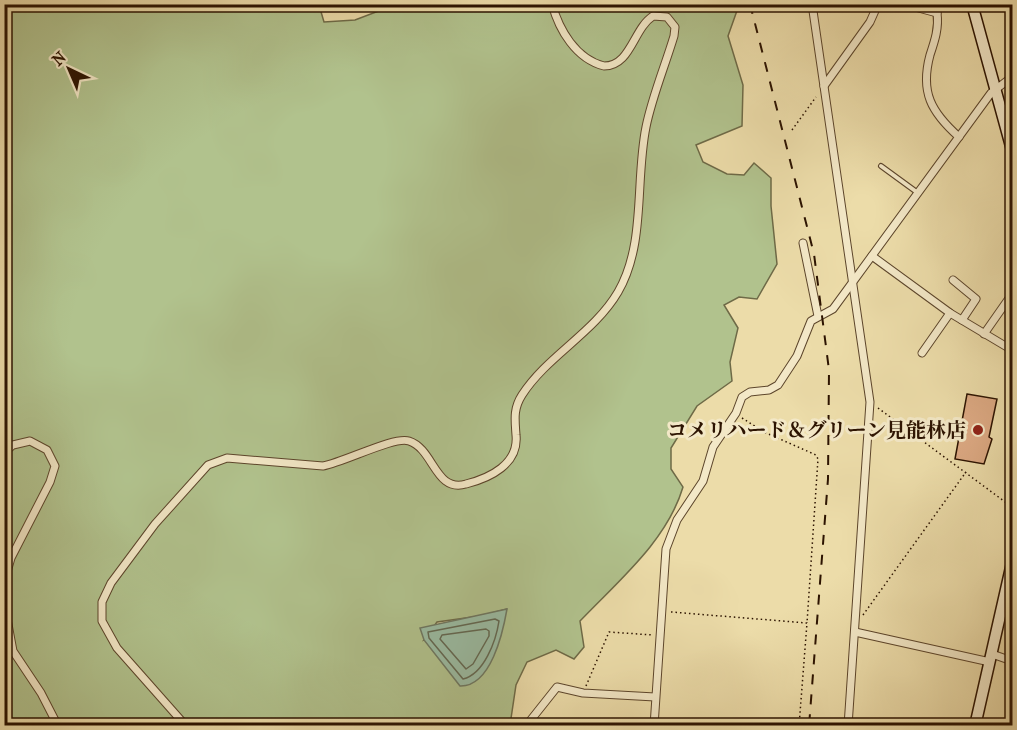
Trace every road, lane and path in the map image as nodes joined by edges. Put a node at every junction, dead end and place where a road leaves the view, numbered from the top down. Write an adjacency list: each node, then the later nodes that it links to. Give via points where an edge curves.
1 (552, 4): 44 (street, via 565,36 590,60 604,66 621,60 643,24 653,16 664,16 675,27 646,125 635,243 618,292 521,397 514,415 514,452 503,468 484,479 452,485 419,447 401,440 323,466 227,458 202,470 111,583 101,611 105,629 117,648)
2 (812, 4): 9 (street)
3 (878, 4): 9 (street, via 870,22)
4 (904, 4): 7 (street)
5 (937, 4): 7 (street)
6 (972, 4): 10 (main road)
7 (937, 13): 12 (street, via 926,84 936,113)
8 (1012, 77): 10 (street)
9 (824, 86): 11 (path); 19 (street)
10 (996, 89): 12 (street); 13 (main road)
11 (792, 130)
12 (958, 137): 15 (street)
13 (1012, 150)
14 (881, 166): 15 (lane)
15 (918, 193): 17 (street)
16 (803, 243): 22 (street)
17 (872, 256): 19 (street); 21 (street)
18 (953, 280): 23 (street, via 976,299)
19 (853, 281): 22 (street, via 833,309); 27 (street)
20 (1012, 294): 24 (street)
21 (950, 313): 23 (street); 26 (street)
22 (818, 316): 28 (street, via 806,331 787,375 769,390 742,397)
23 (962, 320): 24 (street)
24 (984, 334): 25 (street)
25 (1012, 350)
26 (922, 353)
27 (870, 402): 30 (path); 37 (street)
28 (736, 413): 35 (street, via 713,447 703,481 677,520 666,549); 36 (path, via 818,459)
29 (4, 453): 33 (street, via 13,445 30,441 47,450 55,466 11,558)
30 (966, 472): 31 (path); 37 (path)
31 (1012, 507)
32 (1012, 562): 39 (main road)
33 (4, 582)
34 (4, 603): 43 (street, via 14,651)
35 (663, 611): 36 (path); 38 (street)
36 (807, 623): 47 (path)
37 (855, 629): 39 (street); 48 (street)
38 (661, 635): 41 (path, via 609,632); 42 (street)
39 (991, 658): 40 (street); 49 (main road)
40 (1012, 662)
41 (583, 693): 42 (street); 45 (street, via 557,687)
42 (656, 697): 46 (street)
43 (58, 726)
44 (186, 726)
45 (526, 726)
46 (654, 726)
47 (799, 726)
48 (848, 726)
49 (975, 726)

